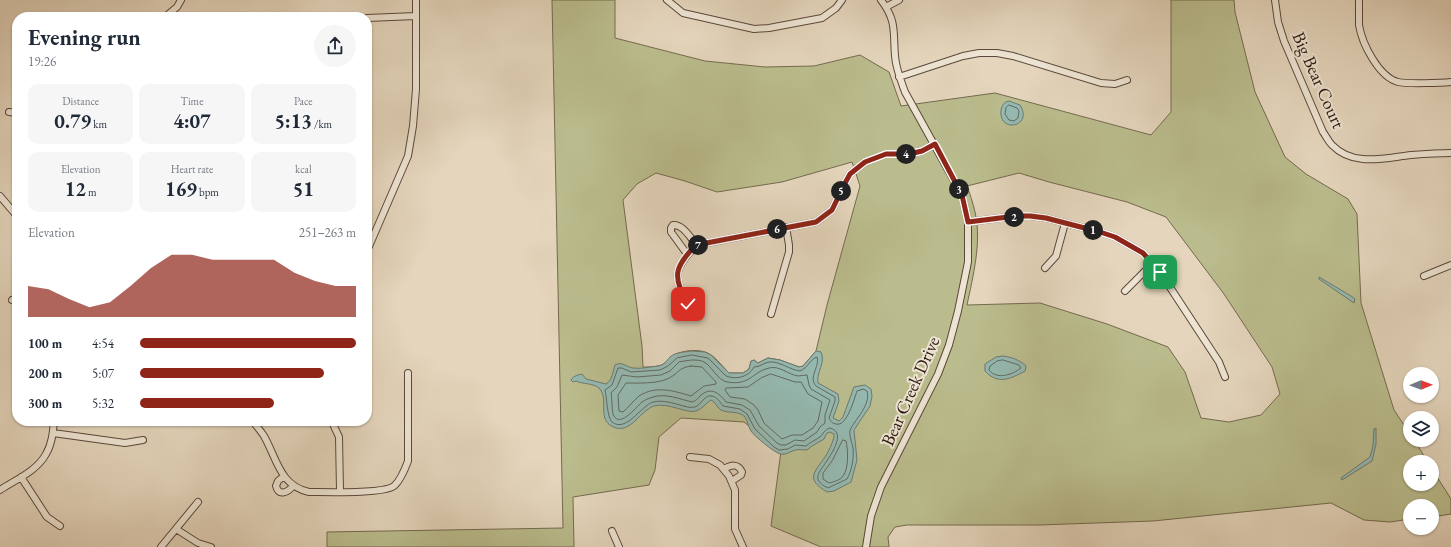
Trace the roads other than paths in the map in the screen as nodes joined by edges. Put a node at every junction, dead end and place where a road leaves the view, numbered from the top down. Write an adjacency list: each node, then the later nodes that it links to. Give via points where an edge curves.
1 (181, 0): 10 (street)
2 (416, 0): 11 (street)
3 (667, 0): 4 (street, via 683,13 754,30 822,18)
4 (842, 0)
5 (881, 0): 9 (street, Bear Creek Drive)
6 (899, 0): 9 (street)
7 (1275, 0): 19 (street, Big Bear Court, via 1284,41 1323,132 1332,145 1362,160)
8 (1359, 0): 15 (street, via 1362,36 1382,73 1399,82)
9 (886, 7): 13 (street, Bear Creek Drive, via 894,24 895,56)
10 (171, 12)
11 (416, 16): 12 (street); 25 (street, via 416,89 408,156)
12 (372, 18)
13 (899, 76): 14 (street, via 979,53 1013,56 1101,83 1115,84); 18 (street, Bear Creek Drive, via 905,92)
14 (1127, 80)
15 (1451, 82)
16 (9, 112): 17 (street)
17 (12, 112)
18 (935, 144): 22 (street, Bear Creek Drive, via 962,195); 24 (street, via 922,151 886,154 865,162 850,174 832,210 816,222)
19 (1451, 153)
20 (0, 196): 21 (street)
21 (12, 210)
22 (968, 222): 23 (street, via 1030,216); 58 (street, Bear Creek Drive, via 968,262 949,345 938,374 881,487 871,516)
23 (1065, 223): 28 (street, via 1115,237 1143,253); 30 (street, via 1056,256)
24 (786, 227): 26 (street); 34 (street, via 789,252)
25 (372, 239)
26 (696, 245): 27 (street); 27 (street, via 682,228 673,225 671,232)
27 (687, 254): 33 (street, via 680,265 678,280 679,288)
28 (1152, 263): 32 (street); 36 (street, via 1219,362)
29 (1451, 265): 31 (street)
30 (1046, 268)
31 (1424, 276)
32 (1125, 291)
33 (688, 304)
34 (771, 314)
35 (408, 373): 49 (street, via 408,461 403,473 394,486 381,490)
36 (1225, 377)
37 (54, 426): 40 (street)
38 (257, 426): 44 (street)
39 (334, 426): 49 (street, via 339,437)
40 (53, 433): 41 (street, via 125,443); 45 (street, via 46,455 38,466)
41 (143, 440)
42 (690, 457): 43 (street, via 709,459)
43 (724, 469): 46 (street); 46 (street, via 730,466 741,468 741,475)
44 (284, 476): 47 (street); 47 (street, via 278,481 277,490 285,493)
45 (21, 477): 48 (street); 51 (street, via 47,517)
46 (732, 481): 57 (street, via 735,490 735,529)
47 (293, 486): 49 (street, via 309,492)
48 (0, 490)
49 (340, 491)
50 (198, 502): 52 (street)
51 (60, 526)
52 (176, 529): 54 (street); 55 (street, via 198,543)
53 (612, 531): 56 (street)
54 (161, 547)
55 (211, 547)
56 (619, 547)
57 (743, 547)
58 (866, 547)

